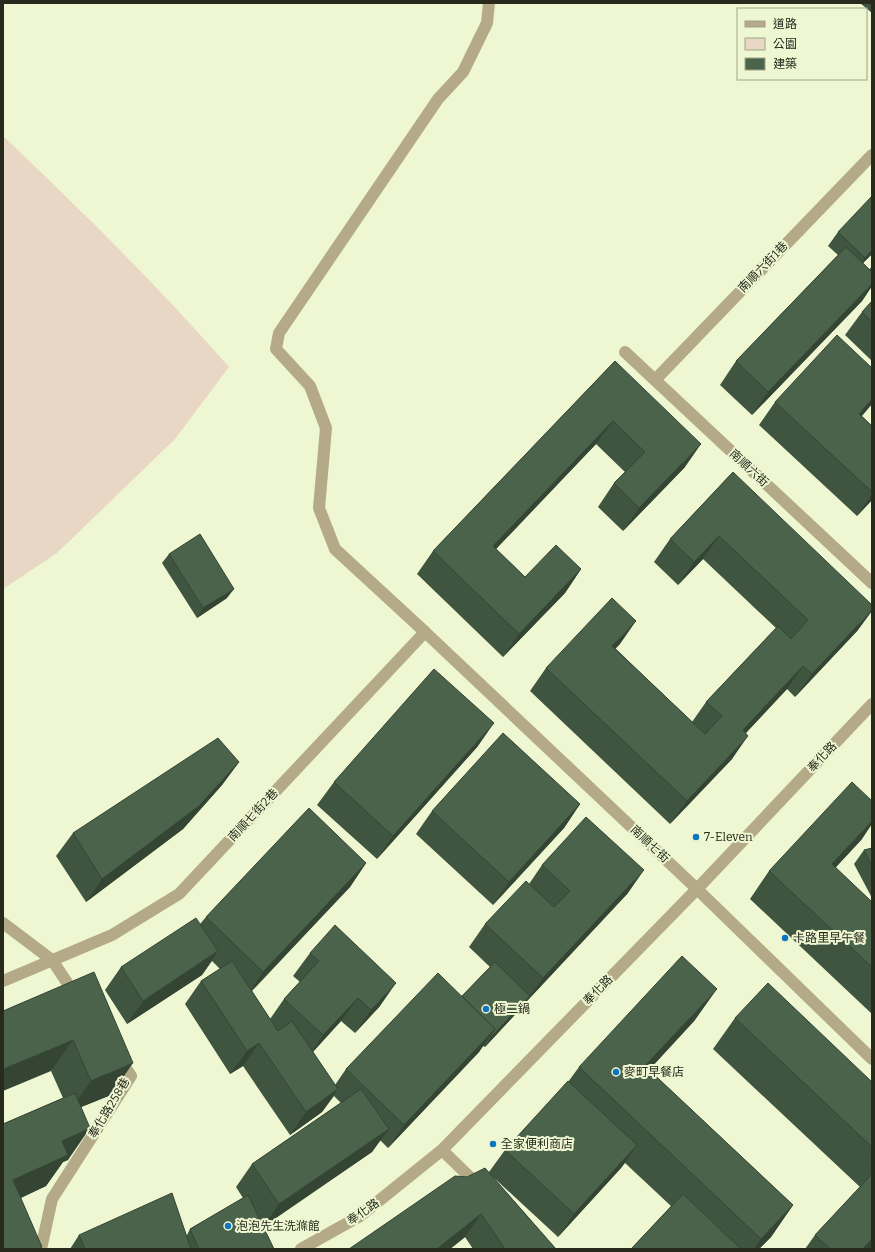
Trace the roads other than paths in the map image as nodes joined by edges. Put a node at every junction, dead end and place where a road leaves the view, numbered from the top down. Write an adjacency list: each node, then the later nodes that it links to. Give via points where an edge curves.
1 (489, 3): 6 (street, 南順七街, via 487,23 464,72 438,99 279,333 276,348 310,386 326,428 318,508 335,549)
2 (872, 155): 4 (street, 南順六街1巷)
3 (625, 352): 4 (street, 南順六街)
4 (655, 380): 5 (street, 南順六街)
5 (872, 583)
6 (425, 632): 8 (street, 南順七街); 10 (street, 南順七街2巷, via 179,894 112,935)
7 (872, 704): 8 (street, 奉化路)
8 (697, 889): 14 (street, 南順七街); 15 (street, 奉化路)
9 (3, 922): 10 (street)
10 (52, 960): 11 (street); 12 (street)
11 (3, 981)
12 (82, 1005)
13 (113, 1050): 17 (street, 奉化路258巷, via 131,1076 52,1199)
14 (872, 1059)
15 (442, 1150): 16 (street); 18 (street, 奉化路, via 360,1216)
16 (492, 1197)
17 (41, 1249)
18 (301, 1249)

